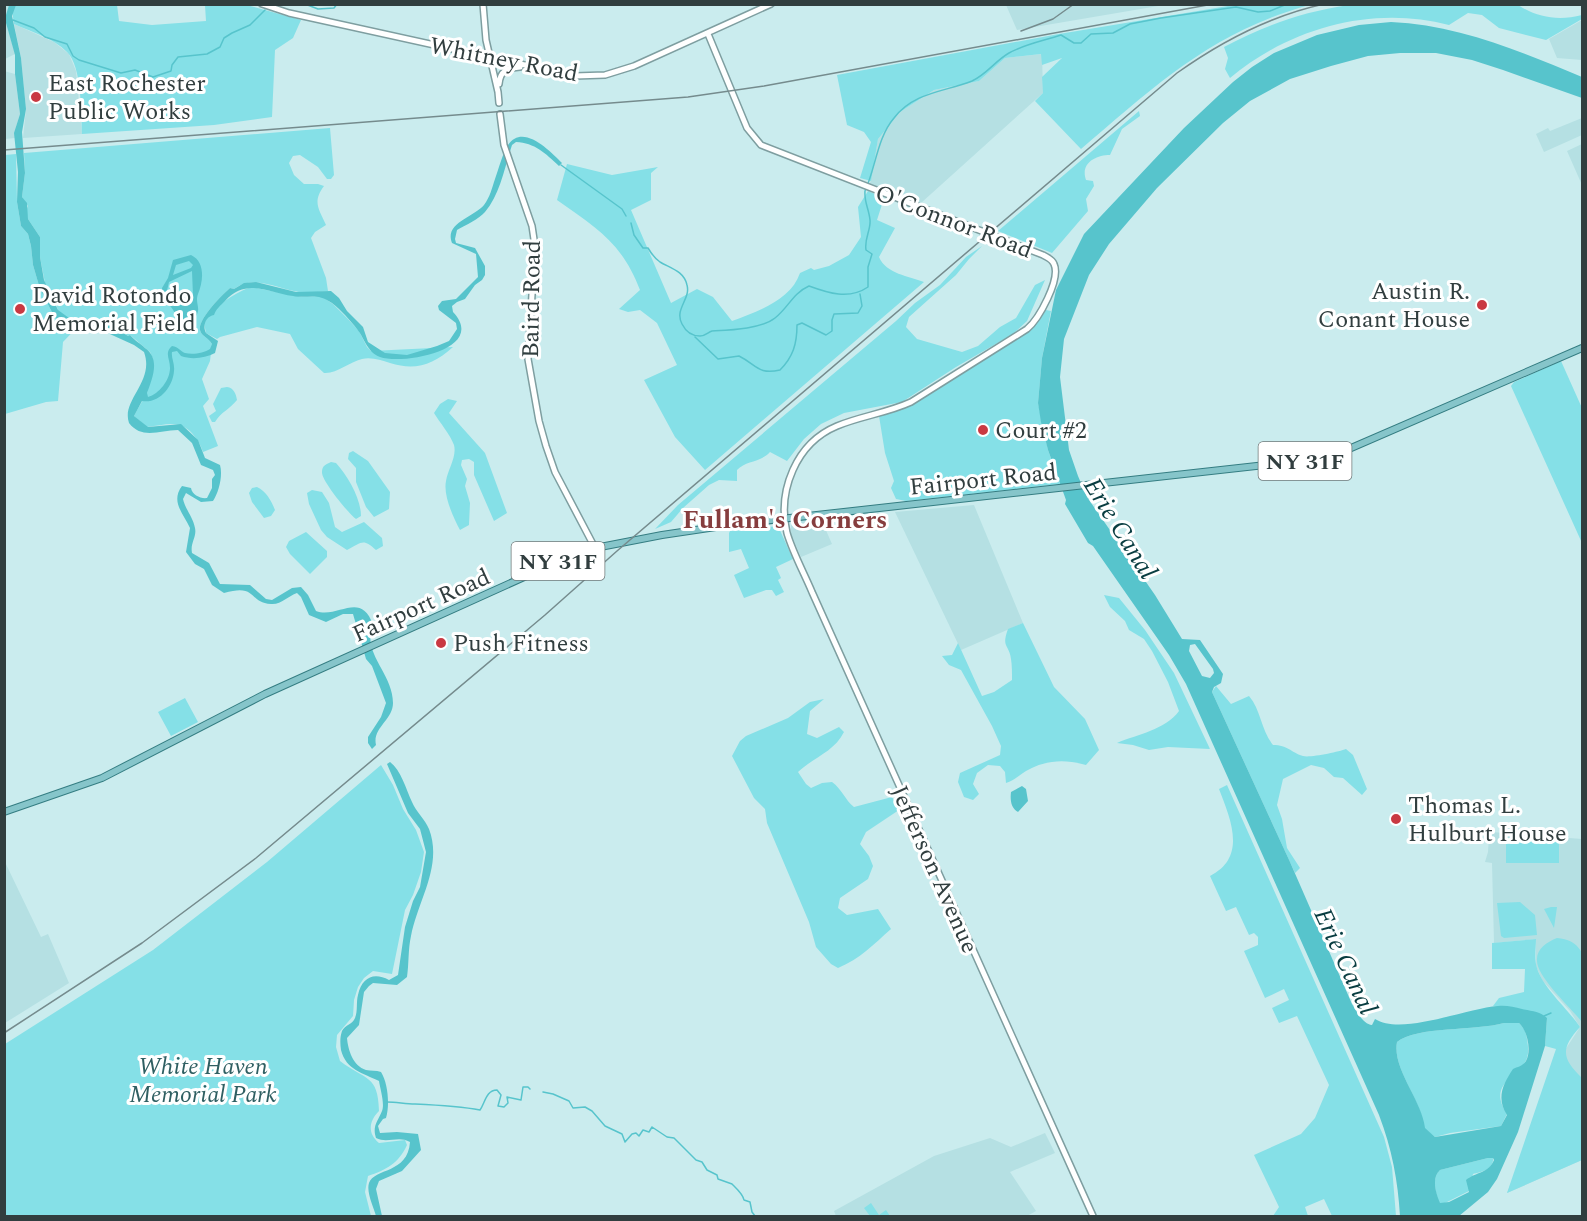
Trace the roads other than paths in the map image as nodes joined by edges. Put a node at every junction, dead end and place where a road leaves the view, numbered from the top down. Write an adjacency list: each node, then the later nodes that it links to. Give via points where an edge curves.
1 (262, 4): 5 (street, Whitney Road)
2 (483, 4): 5 (street)
3 (771, 4): 4 (street, Whitney Road)
4 (708, 34): 6 (street, Whitney Road, via 605,75 575,76); 11 (street, O'Connor Road, via 747,128 757,142 1043,255 1054,263 1055,276 1043,309 1027,329 911,402 834,427 812,442 789,477)
5 (490, 57): 6 (street, Whitney Road); 7 (street)
6 (525, 66): 7 (street, via 504,71)
7 (498, 92): 8 (street)
8 (499, 104)
9 (500, 114): 12 (street, Baird Road, via 504,146 531,220 535,246 528,359 540,421 555,472)
10 (1582, 348): 11 (main road, Fairport Road / NY 31F, via 1328,459)
11 (785, 518): 12 (main road, Fairport Road / NY 31F, via 687,530); 14 (street, Jefferson Avenue, via 789,539 812,592)
12 (596, 548): 13 (main road, Fairport Road / NY 31F, via 265,694 102,778)
13 (4, 812)
14 (1093, 1216)

